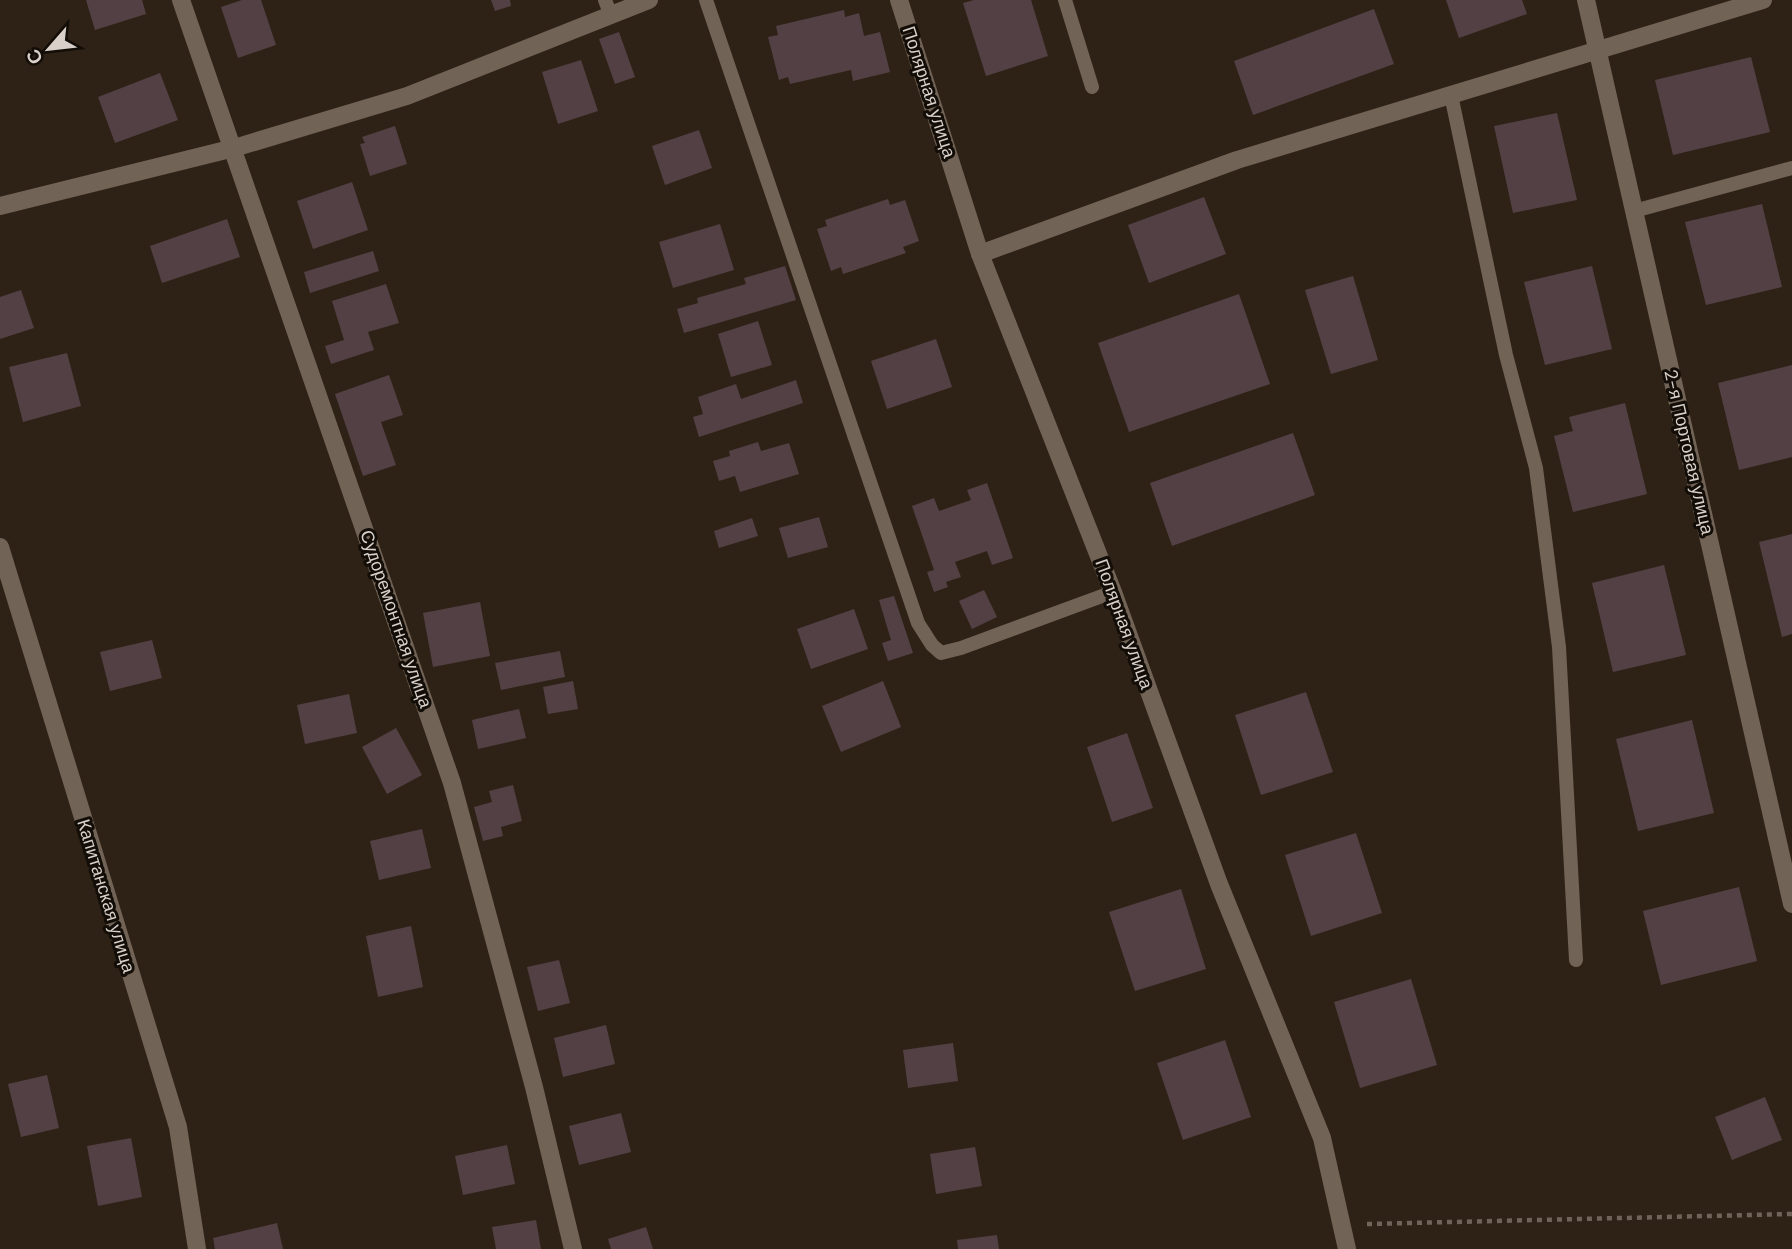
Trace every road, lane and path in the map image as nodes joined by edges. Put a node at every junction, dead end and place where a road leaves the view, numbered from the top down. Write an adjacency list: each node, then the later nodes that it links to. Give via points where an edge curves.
1 (181, 0): 12 (street, Судоремонтная улица)
2 (649, 0): 8 (street)
3 (706, 0): 18 (lane, via 918,623 932,645 941,653 961,648)
4 (899, 0): 16 (street, Полярная улица)
5 (1065, 0): 10 (lane)
6 (1586, 0): 9 (street, 2-я Портовая улица)
7 (1763, 0): 9 (street)
8 (608, 7): 12 (street, via 407,96)
9 (1598, 50): 11 (street); 15 (street, 2-я Портовая улица)
10 (1092, 87)
11 (1451, 95): 16 (street, via 1237,160); 20 (lane, via 1506,355 1536,468 1559,647)
12 (234, 148): 14 (street); 24 (street, Судоремонтная улица, via 452,783)
13 (1792, 168): 15 (lane)
14 (0, 206)
15 (1634, 211): 19 (street, 2-я Портовая улица)
16 (981, 254): 18 (street, Полярная улица)
17 (0, 547): 23 (street, Капитанская улица, via 178,1127)
18 (1113, 592): 22 (street, Полярная улица, via 1219,884 1322,1138)
19 (1792, 904)
20 (1576, 960)
21 (1792, 1214): 22 (path)
22 (1341, 1224): 25 (street, Полярная улица)
23 (197, 1249)
24 (573, 1249)
25 (1347, 1249)

